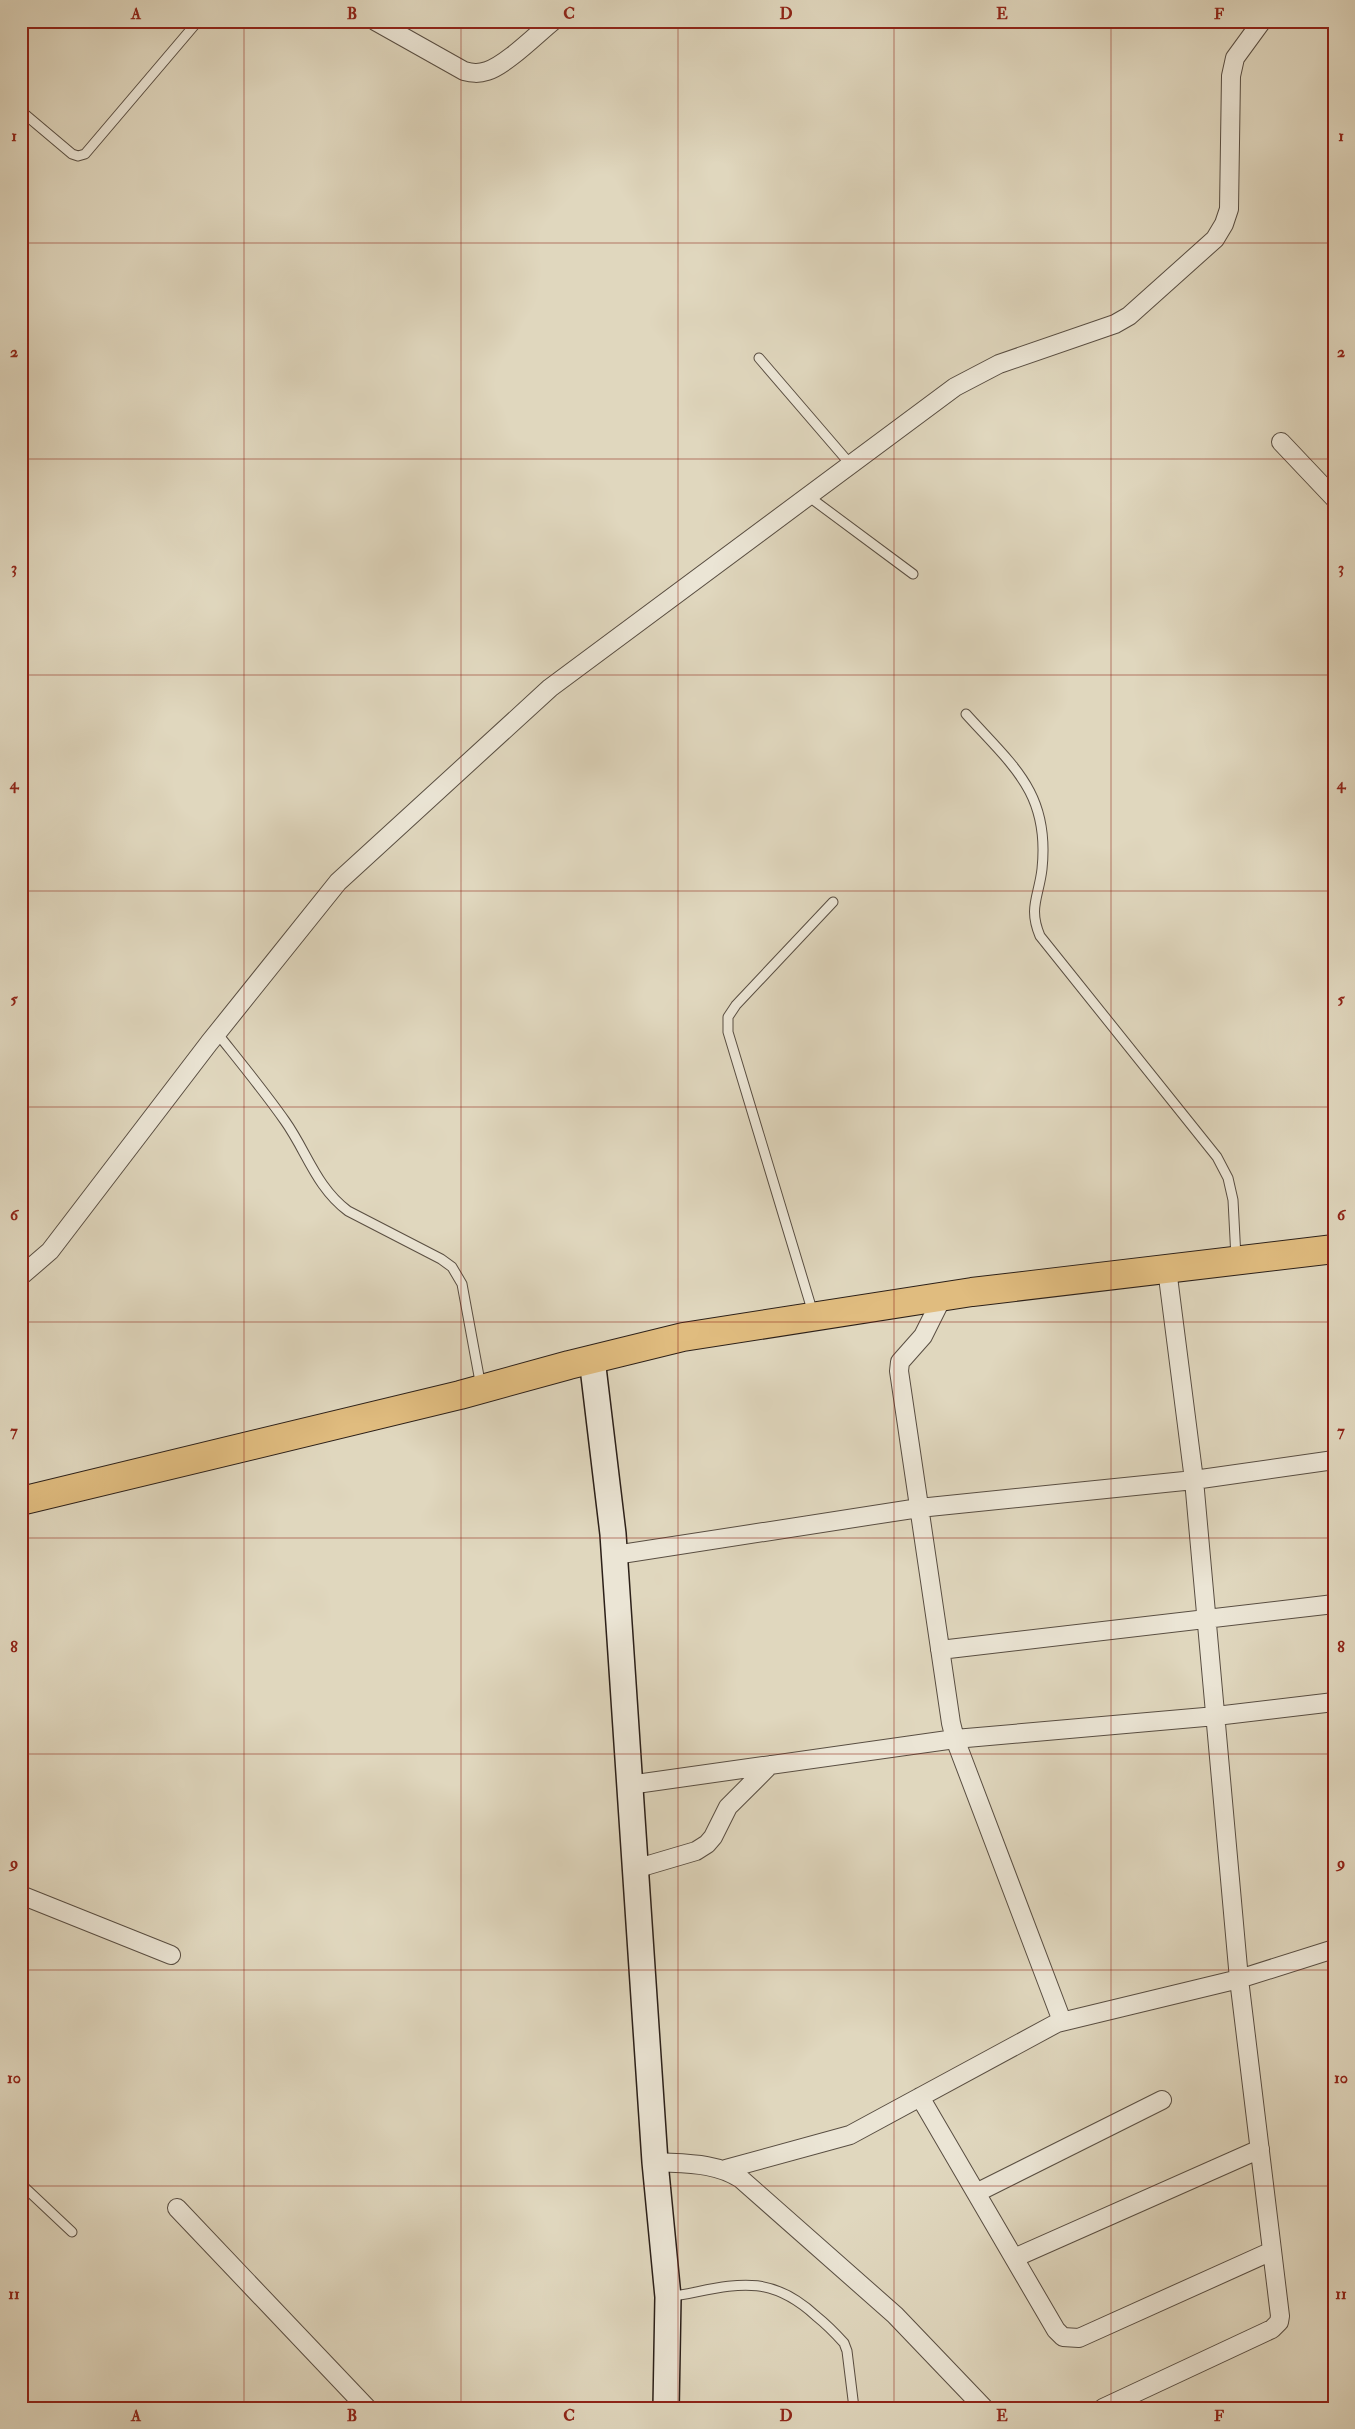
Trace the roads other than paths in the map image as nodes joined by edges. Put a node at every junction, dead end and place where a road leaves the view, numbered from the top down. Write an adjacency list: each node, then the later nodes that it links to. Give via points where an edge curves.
1 (198, 21): 5 (lane, via 85,154 72,154)
2 (375, 21): 3 (street, via 464,71 476,74 499,65)
3 (553, 21)
4 (1262, 21): 8 (street, via 1235,58 1231,76 1229,209 1215,239 1129,316 1115,324 979,372)
5 (21, 111)
6 (759, 358): 8 (lane)
7 (1281, 442): 10 (street)
8 (851, 464): 9 (street)
9 (808, 496): 11 (lane); 14 (street, via 533,703 338,882)
10 (1334, 498)
11 (913, 574)
12 (966, 714): 16 (lane, via 1018,772 1035,802 1043,841 1041,878 1034,908 1034,922 1040,936 1217,1157 1228,1178)
13 (833, 902): 20 (lane, via 728,1017 728,1032)
14 (217, 1033): 18 (street, via 50,1251); 22 (lane, via 286,1122 316,1178 336,1202 441,1259 459,1275)
15 (1334, 1249): 16 (highway)
16 (1236, 1260): 17 (highway)
17 (1167, 1269): 19 (highway); 24 (street)
18 (21, 1276)
19 (943, 1296): 20 (highway); 26 (street, via 923,1336 900,1362 899,1370)
20 (813, 1316): 21 (highway, via 684,1337)
21 (592, 1359): 22 (highway); 27 (street)
22 (481, 1389): 25 (highway)
23 (1334, 1460): 24 (street)
24 (1194, 1480): 26 (street); 29 (street)
25 (21, 1501)
26 (920, 1508): 27 (street); 30 (street)
27 (615, 1556): 35 (street)
28 (1334, 1604): 29 (street)
29 (1207, 1618): 30 (street); 32 (street)
30 (940, 1650): 33 (street)
31 (1334, 1702): 32 (street)
32 (1216, 1716): 33 (street); 40 (street)
33 (955, 1739): 34 (street); 41 (street)
34 (770, 1765): 35 (street); 36 (street, via 728,1807 707,1844)
35 (629, 1785): 36 (street)
36 (634, 1869): 45 (street)
37 (21, 1895): 39 (street)
38 (1333, 1951): 40 (street)
39 (171, 1955)
40 (1240, 1979): 41 (street); 44 (street)
41 (1062, 2021): 42 (street)
42 (920, 2097): 46 (street, via 850,2134); 48 (street)
43 (1162, 2100): 48 (street)
44 (1260, 2149): 51 (street); 52 (street)
45 (655, 2162): 46 (street); 53 (street)
46 (726, 2169): 57 (street, via 754,2189 895,2315)
47 (21, 2184): 50 (lane)
48 (976, 2193): 52 (street)
49 (177, 2208): 54 (street)
50 (72, 2232)
51 (1272, 2251): 52 (street, via 1071,2339 1056,2330); 58 (street, via 1280,2316 1276,2326)
52 (1014, 2258)
53 (668, 2297): 55 (street); 56 (lane, via 754,2285 771,2286 788,2293 844,2343)
54 (367, 2408)
55 (666, 2408)
56 (854, 2408)
57 (984, 2408)
58 (1103, 2408)

